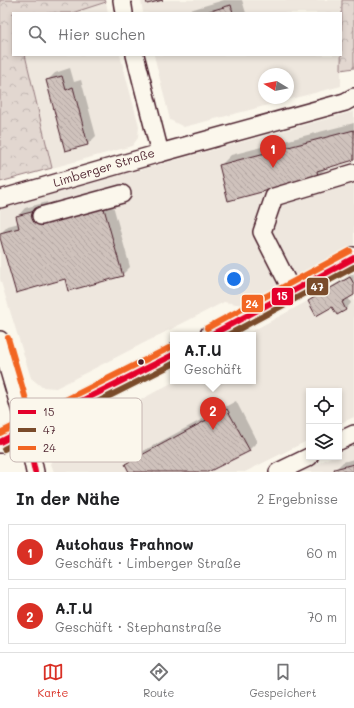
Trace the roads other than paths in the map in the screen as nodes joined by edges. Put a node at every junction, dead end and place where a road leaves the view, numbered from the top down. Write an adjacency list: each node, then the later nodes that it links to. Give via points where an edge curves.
1 (122, 0): 2 (street)
2 (124, 12)
3 (135, 56): 5 (street, Limberger Straße)
4 (354, 97): 5 (street, via 345,102)
5 (160, 153): 8 (street, Limberger Straße)
6 (354, 173): 11 (street, via 274,197 262,232)
7 (122, 194): 9 (street)
8 (0, 200)
9 (41, 216)
10 (354, 258): 11 (main road)
11 (292, 291): 12 (main road)
12 (217, 332)
13 (0, 340): 15 (street)
14 (170, 357): 16 (main road)
15 (17, 398)
16 (88, 398)
17 (354, 434): 19 (street)
18 (10, 437): 20 (main road)
19 (342, 440)
20 (0, 442)
21 (306, 458): 24 (street)
22 (34, 462): 23 (street)
23 (36, 472)
24 (278, 472)

